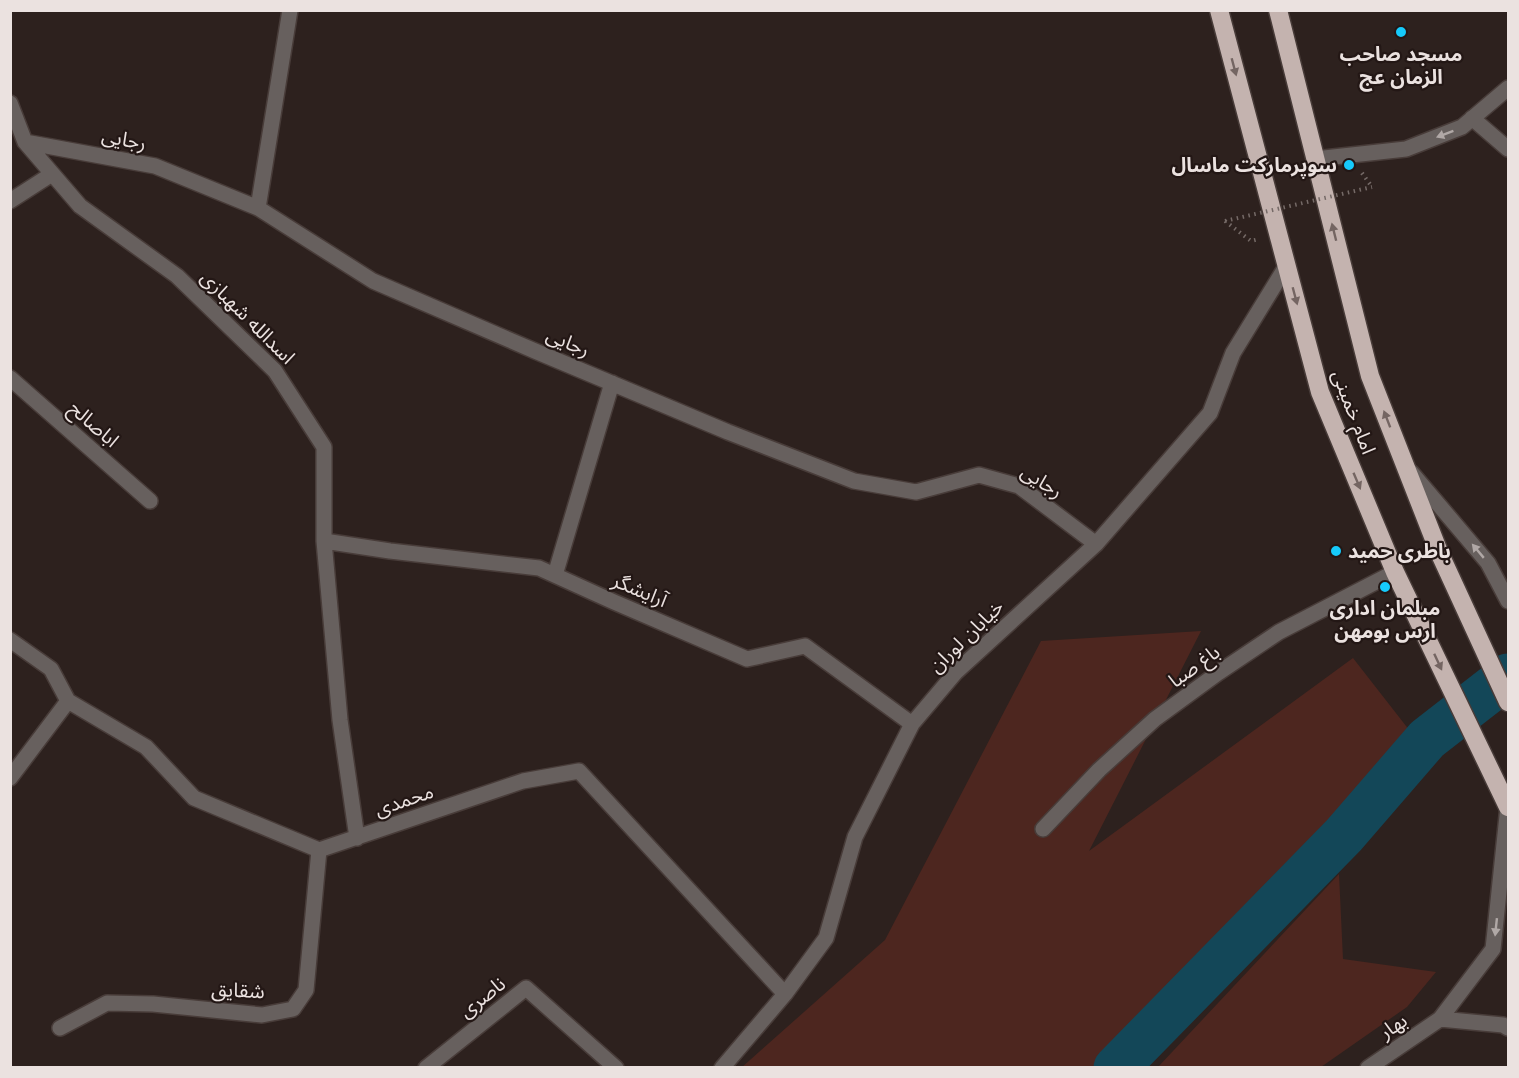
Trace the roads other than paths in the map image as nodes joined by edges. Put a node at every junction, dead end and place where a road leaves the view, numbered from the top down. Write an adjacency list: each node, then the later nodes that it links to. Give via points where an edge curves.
1 (290, 10): 12 (street)
2 (1219, 10): 13 (highway, امام خمینی, one-way to 13)
3 (1278, 10): 9 (highway, امام خمینی)
4 (1509, 88): 6 (street)
5 (10, 103): 7 (street, اسدالله شهبازی)
6 (1472, 118): 8 (street); 9 (street, one-way to 9, via 1462,127 1406,149)
7 (25, 142): 10 (street, اسدالله شهبازی); 12 (street, رجایی, via 155,166)
8 (1509, 149)
9 (1315, 159): 16 (highway, امام خمینی, one-way to 9, via 1370,376)
10 (52, 174): 11 (street); 18 (street, اسدالله شهبازی, via 80,206 177,276 275,371 324,447)
11 (10, 201)
12 (258, 208): 15 (street, رجایی, via 373,281)
13 (1287, 266): 19 (street, خیابان لوران, via 1233,353 1210,413); 20 (highway, امام خمینی, one-way to 20, via 1320,392)
14 (10, 378): 17 (street, اباصالح)
15 (612, 383): 19 (street, رجایی, via 854,481 916,492 980,475 1019,486); 21 (street)
16 (1405, 465): 22 (street, one-way to 16, via 1488,563); 25 (highway, امام خمینی, via 1439,552)
17 (150, 501)
18 (324, 541): 21 (street, آرایشگر, via 539,568); 30 (street, اسدالله شهبازی, via 340,720)
19 (1095, 544): 26 (street, خیابان لوران, via 956,672)
20 (1395, 572): 28 (highway, امام خمینی, one-way to 28); 29 (street, باغ صبا, via 1279,633 1218,673 1155,719)
21 (555, 575): 26 (street, آرایشگر, via 747,659 805,646)
22 (1509, 601)
23 (10, 640): 24 (street, via 51,669)
24 (68, 701): 27 (street); 31 (street, via 146,747 194,798)
25 (1509, 702)
26 (912, 724): 32 (street, خیابان لوران, via 855,837 826,938)
27 (10, 778)
28 (1508, 807): 33 (street, بهار, one-way to 33, via 1493,949)
29 (1043, 829)
30 (357, 838): 31 (street, محمدی); 32 (street, محمدی, via 523,781 579,771)
31 (320, 850): 34 (street, شقایق, via 306,990 293,1009 262,1016 107,1003)
32 (785, 994): 38 (street, خیابان لوران)
33 (1440, 1019): 35 (street); 39 (street, بهار)
34 (60, 1028)
35 (1509, 1028)
36 (426, 1068): 37 (street, ناصری, via 526,988)
37 (616, 1068)
38 (722, 1068)
39 (1368, 1068)

